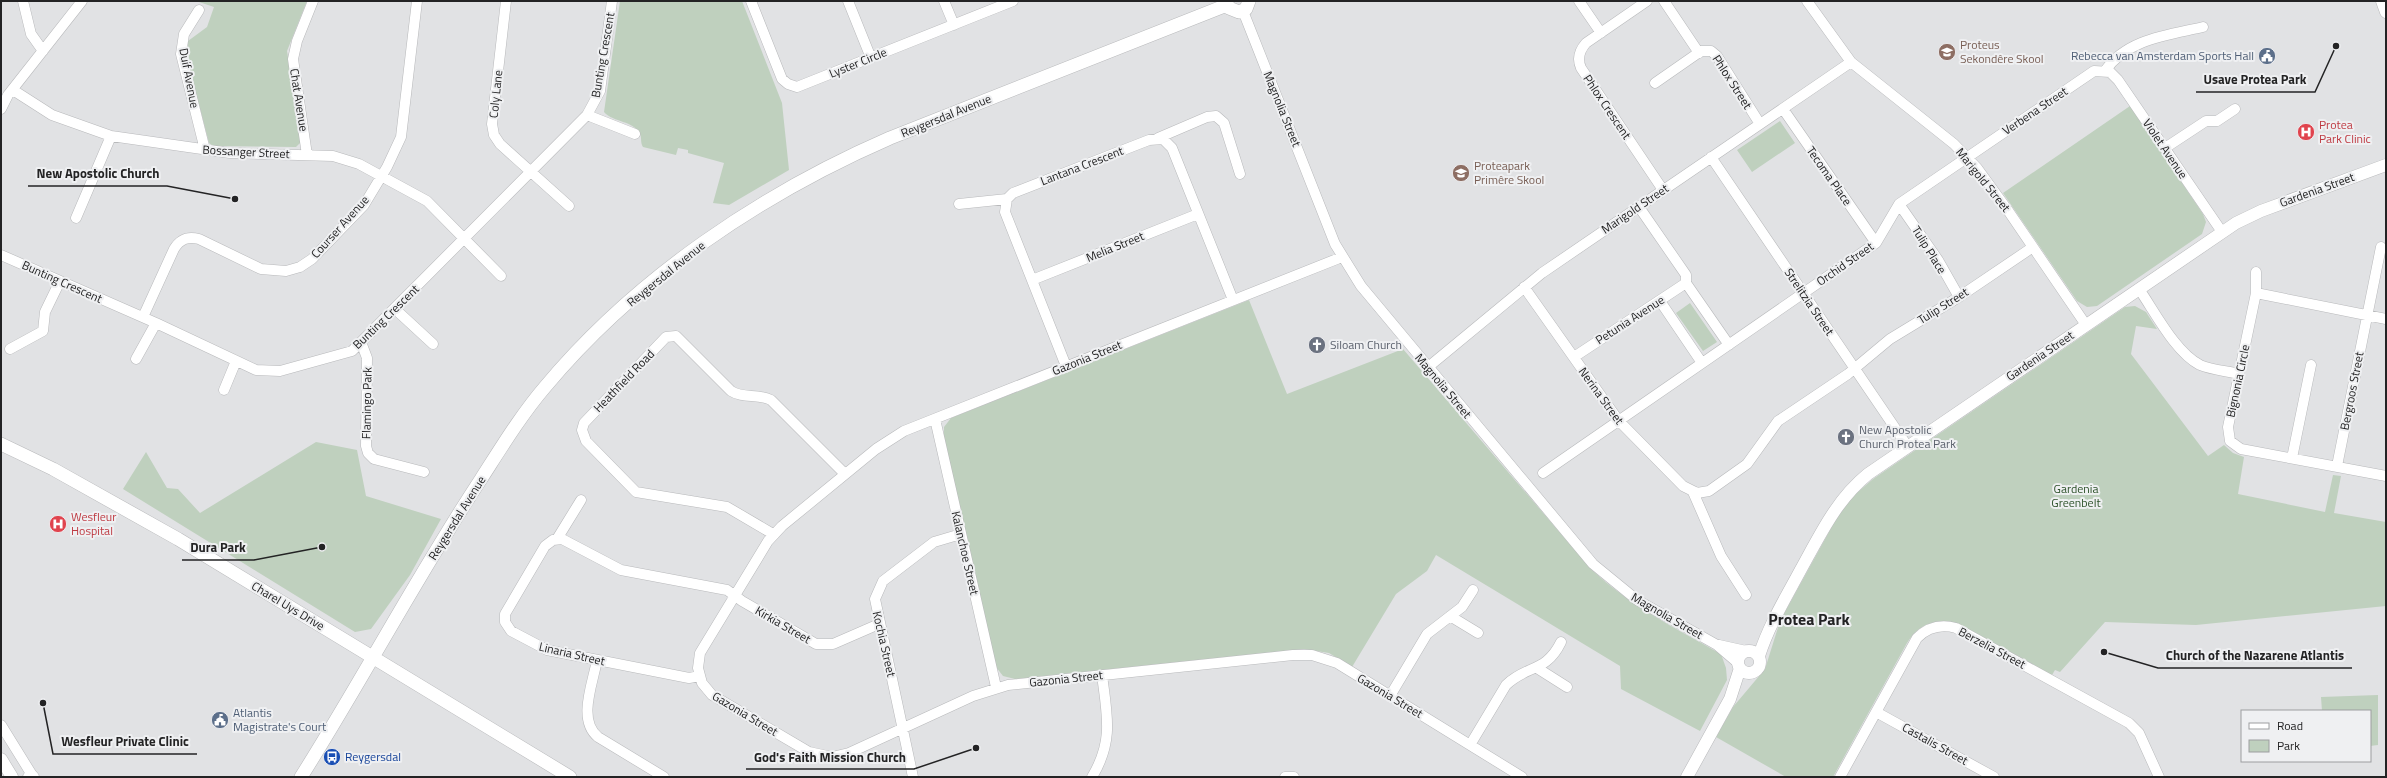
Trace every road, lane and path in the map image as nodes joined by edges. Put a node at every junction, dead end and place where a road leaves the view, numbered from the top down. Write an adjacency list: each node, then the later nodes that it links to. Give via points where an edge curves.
1 (23, 1): 23 (street, via 32,34)
2 (82, 1): 23 (street)
3 (313, 1): 40 (street, Chat Avenue, via 297,41 293,60)
4 (416, 1): 46 (street, Courser Avenue, via 402,132)
5 (506, 1): 44 (street, Coly Lane, via 492,129 500,144)
6 (612, 1): 33 (street, Bunting Crescent, via 600,90)
7 (751, 1): 25 (street, Lyster Circle, via 780,75 790,86 800,86)
8 (848, 1): 25 (street)
9 (944, 1): 20 (street)
10 (1013, 1): 20 (street, Lyster Circle)
11 (1578, 1): 22 (street)
12 (1648, 1): 22 (street, Phlox Crescent)
13 (1664, 1): 24 (street, Phlox Street)
14 (1807, 1): 26 (street, Marigold Street)
15 (2382, 1): 19 (street)
16 (1227, 3): 17 (main road, via 1235,12); 118 (main road, Reygersdal Avenue, via 862,150 773,198 684,258 611,320 544,389 465,504)
17 (1246, 6): 61 (street, Magnolia Street)
18 (199, 10): 39 (street, Duif Avenue, via 184,34 181,54)
19 (2386, 12)
20 (954, 25): 25 (street, Lyster Circle)
21 (2203, 27): 27 (street, via 2140,42 2113,58)
22 (1601, 33): 47 (street, Phlox Crescent, via 1586,43 1581,50 1580,68)
23 (43, 51): 29 (street)
24 (1698, 53): 28 (street, Phlox Street); 34 (street, Phlox Street, via 1708,50 1714,53)
25 (871, 58)
26 (1851, 62): 31 (street, Marigold Street); 42 (street, Marigold Street, via 1937,130)
27 (2105, 71): 38 (street, Violet Avenue, via 2118,80); 42 (street, Verbena Street, via 2090,74)
28 (1655, 83)
29 (13, 90): 30 (street); 36 (street, Bossanger Street, via 52,115)
30 (2, 103)
31 (1783, 109): 34 (street, Marigold Street); 57 (street, Tecoma Place)
32 (2235, 109): 38 (street, via 2217,121 2206,121)
33 (587, 115): 35 (street); 44 (street, Bunting Crescent)
34 (1760, 124): 41 (street, Marigold Street)
35 (635, 134)
36 (111, 136): 39 (street, Bossanger Street); 54 (street)
37 (1158, 138): 45 (street, Lantana Crescent, via 1207,117 1216,116 1224,123); 48 (street, Lantana Crescent, via 1013,193); 53 (street, via 1172,148)
38 (2165, 148): 55 (street, Violet Avenue)
39 (205, 150): 40 (street, Bossanger Street)
40 (307, 155): 46 (street, Bossanger Street, via 345,159)
41 (1711, 157): 47 (street, Marigold Street); 70 (street, Strelitzia Street)
42 (1967, 158): 50 (street, Orchid Street); 59 (street, Marigold Street)
43 (2386, 166): 55 (street, Gardenia Street, via 2261,211)
44 (530, 173): 51 (street, Coly Lane); 56 (street, Bunting Crescent)
45 (1240, 174)
46 (382, 176): 56 (street, Bossanger Street, via 427,201); 76 (street, Courser Avenue, via 364,205 312,260 293,270 266,270 199,239 190,237 181,240 174,248)
47 (1663, 190): 52 (street, Marigold Street)
48 (1007, 199): 49 (street); 64 (street, via 1005,212)
49 (959, 204)
50 (1899, 204): 57 (street, Orchid Street); 71 (street, Tulip Place, via 1938,260)
51 (569, 206)
52 (1639, 206): 66 (street, via 1686,275); 67 (street, Marigold Street)
53 (1198, 214): 64 (street, Melia Street); 72 (street)
54 (76, 218)
55 (2222, 232): 68 (street, Gardenia Street)
56 (465, 239): 63 (street, Bossanger Street); 74 (street, Bunting Crescent)
57 (1876, 243): 70 (street, Orchid Street)
58 (2381, 246): 75 (street, Bergroos Street)
59 (2033, 247): 71 (street, Tulip Street); 79 (street, Marigold Street)
60 (1, 255): 65 (street, Bunting Crescent)
61 (1342, 257): 72 (street, Gazonia Street); 90 (street, Magnolia Street, via 1370,299)
62 (2256, 272): 69 (street, Bignonia Circle)
63 (501, 276)
64 (1032, 280): 89 (street)
65 (60, 281): 76 (street, Bunting Crescent); 83 (street, via 45,312 43,331)
66 (1686, 283): 73 (street, Petunia Avenue); 82 (street)
67 (1524, 287): 84 (street, Nerina Street); 90 (street, Marigold Street)
68 (2139, 289): 79 (street, Gardenia Street); 92 (street, via 2189,358 2207,368)
69 (2256, 293): 75 (street); 92 (street, Bignonia Circle)
70 (1804, 294): 82 (street, Orchid Street); 91 (street, Strelitzia Street)
71 (1959, 297): 91 (street, Tulip Street, via 1890,339)
72 (1232, 300): 89 (street, Gazonia Street)
73 (1660, 301): 84 (street, Petunia Avenue); 87 (street)
74 (395, 309): 80 (street, Bunting Crescent); 81 (street)
75 (2367, 315): 77 (street); 99 (street, Bergroos Street)
76 (143, 317): 78 (street, Bunting Crescent)
77 (2386, 319)
78 (156, 323): 85 (street); 86 (street, Bunting Crescent)
79 (2086, 325): 97 (street, Gardenia Street)
80 (361, 342): 86 (street, Bunting Crescent, via 352,351 280,370 256,370); 100 (street, Flamingo Park, via 367,358 368,453 374,459)
81 (433, 344)
82 (1729, 345): 87 (street, Orchid Street)
83 (10, 349)
84 (1574, 357): 95 (street, Nerina Street)
85 (136, 359)
86 (236, 361): 93 (street)
87 (1702, 363): 95 (street, Orchid Street)
88 (2311, 365): 98 (street)
89 (1066, 366): 94 (street, Gazonia Street)
90 (1427, 368): 116 (street, Magnolia Street, via 1598,568 1637,600)
91 (1855, 368): 97 (street, Strelitzia Street); 104 (street, via 1778,421 1747,464 1709,490)
92 (2239, 374): 98 (street, Bignonia Circle, via 2228,427 2230,441 2241,449)
93 (224, 390)
94 (935, 419): 102 (street, Gazonia Street, via 890,439); 107 (street, Kalanchoe Street)
95 (1618, 420): 101 (street, Orchid Street); 104 (street, Nerina Street, via 1683,486)
96 (1, 444): 118 (main road, Charel Uys Drive, via 54,469 178,539)
97 (1908, 447): 117 (street, Gardenia Street, via 1857,483 1838,504 1767,632)
98 (2292, 458): 99 (street, Bignonia Circle)
99 (2337, 466): 103 (street, Bignonia Circle)
100 (424, 472)
101 (1543, 473)
102 (845, 474): 106 (street, Gazonia Street); 106 (street, Heathfield Road, via 771,400 763,396 734,393 676,336 666,338 584,423 582,430 586,441 636,492 727,507)
103 (2386, 476)
104 (1693, 492): 111 (street, Nerina Street, via 1721,556)
105 (581, 500): 108 (street, Linaria Street)
106 (774, 534): 110 (street, Gazonia Street)
107 (961, 534): 113 (street, Kochia Street, via 934,542 883,581 875,599); 125 (street, Kalanchoe Street)
108 (557, 538): 110 (street, via 566,540 616,568 728,590); 119 (street, Linaria Street, via 545,546 507,610 505,622 511,632 537,647)
109 (1473, 590): 112 (street, via 1462,607)
110 (734, 595): 113 (street, Kirkia Street, via 816,644 833,644); 124 (street, Gazonia Street, via 700,653)
111 (1746, 595)
112 (1450, 616): 114 (street); 127 (street, via 1427,634)
113 (879, 624): 131 (street, Kochia Street)
114 (1478, 633)
115 (1562, 642): 121 (street, via 1552,659)
116 (1717, 645): 117 (street, Magnolia Street); 120 (street, Magnolia Street)
117 (1752, 652): 120 (street, via 1742,654); 122 (street, via 1760,666)
118 (374, 658): 136 (main road, Reygersdal Avenue); 137 (main road, Charel Uys Drive)
119 (597, 660): 124 (street, Linaria Street, via 689,678); 138 (street, via 588,712 590,728 598,737)
120 (1739, 665): 122 (street, via 1743,672); 128 (street)
121 (1537, 668): 126 (street); 132 (street, via 1506,685)
122 (1753, 673): 128 (street)
123 (1102, 675): 125 (street, Gazonia Street); 127 (street, Gazonia Street, via 1302,654 1337,663); 140 (street, via 1108,737 1102,762)
124 (700, 676): 131 (street, Gazonia Street, via 712,695 816,755 841,756)
125 (996, 687): 131 (street, Gazonia Street)
126 (1567, 687)
127 (1390, 696): 132 (street, Gazonia Street)
128 (1730, 699): 144 (street)
129 (1876, 712): 145 (street, Berzelia Street); 146 (street, Castalis Street); 147 (street, Berzelia Street, via 1917,638 1931,628 1949,626 2129,723 2139,733)
130 (1, 725): 134 (street)
131 (903, 728): 139 (street, Kochia Street)
132 (1470, 745): 143 (street, Gazonia Street)
133 (1, 759): 135 (street)
134 (31, 776)
135 (12, 777)
136 (301, 777)
137 (570, 777)
138 (664, 777)
139 (913, 777)
140 (1092, 777)
141 (1286, 777): 142 (street)
142 (1294, 777)
143 (1522, 777)
144 (1687, 777)
145 (1840, 777)
146 (1994, 777)
147 (2159, 777)

